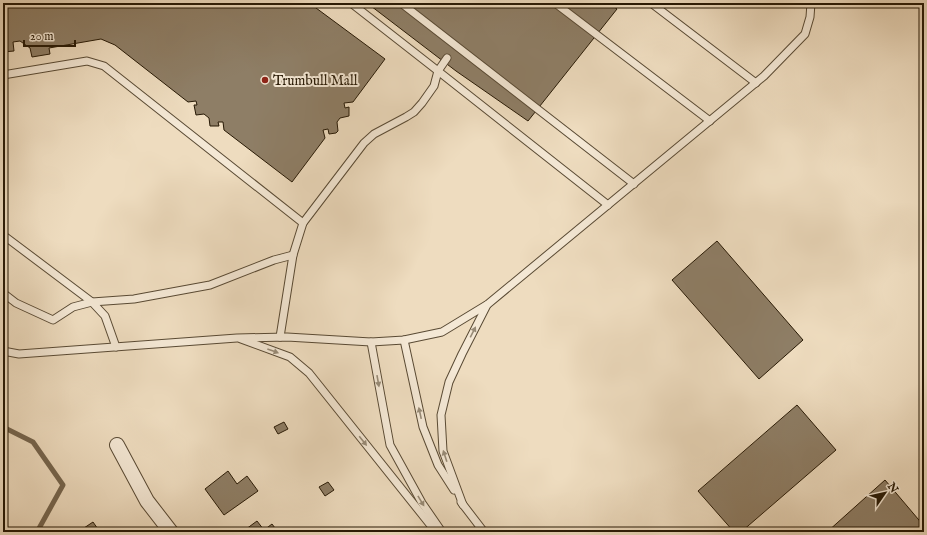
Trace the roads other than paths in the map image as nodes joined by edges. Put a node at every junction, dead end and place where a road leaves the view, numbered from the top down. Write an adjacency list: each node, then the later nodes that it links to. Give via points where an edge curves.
1 (351, 3): 7 (lane)
2 (401, 3): 11 (lane)
3 (555, 3): 10 (lane)
4 (651, 3): 9 (lane)
5 (811, 3): 9 (lane, via 805,34)
6 (447, 58): 7 (lane)
7 (438, 70): 12 (lane); 13 (lane, via 434,86 422,103 414,112 374,134 364,143)
8 (3, 74): 13 (lane, via 87,61 104,66)
9 (756, 83): 10 (lane)
10 (710, 121): 11 (lane)
11 (634, 184): 12 (lane)
12 (608, 205): 18 (lane)
13 (303, 222): 15 (lane)
14 (3, 235): 17 (lane)
15 (293, 255): 17 (lane, via 210,285 134,299); 19 (lane)
16 (3, 294): 17 (lane, via 53,320 74,307)
17 (92, 302): 23 (lane, via 105,316)
18 (488, 304): 21 (lane, via 442,332); 26 (lane, one-way to 18, via 442,451 442,415 449,382)
19 (280, 337): 20 (lane); 22 (lane)
20 (237, 338): 23 (lane); 28 (lane, one-way to 28, via 290,356 309,373)
21 (404, 340): 22 (lane); 26 (lane, one-way to 21, via 438,465 423,427)
22 (371, 342): 29 (lane, one-way to 29, via 390,445 422,503)
23 (116, 347): 24 (lane, via 19,354)
24 (3, 351)
25 (117, 445): 27 (street, via 146,501)
26 (463, 505): 30 (lane)
27 (171, 532)
28 (436, 532)
29 (442, 532)
30 (484, 532)

